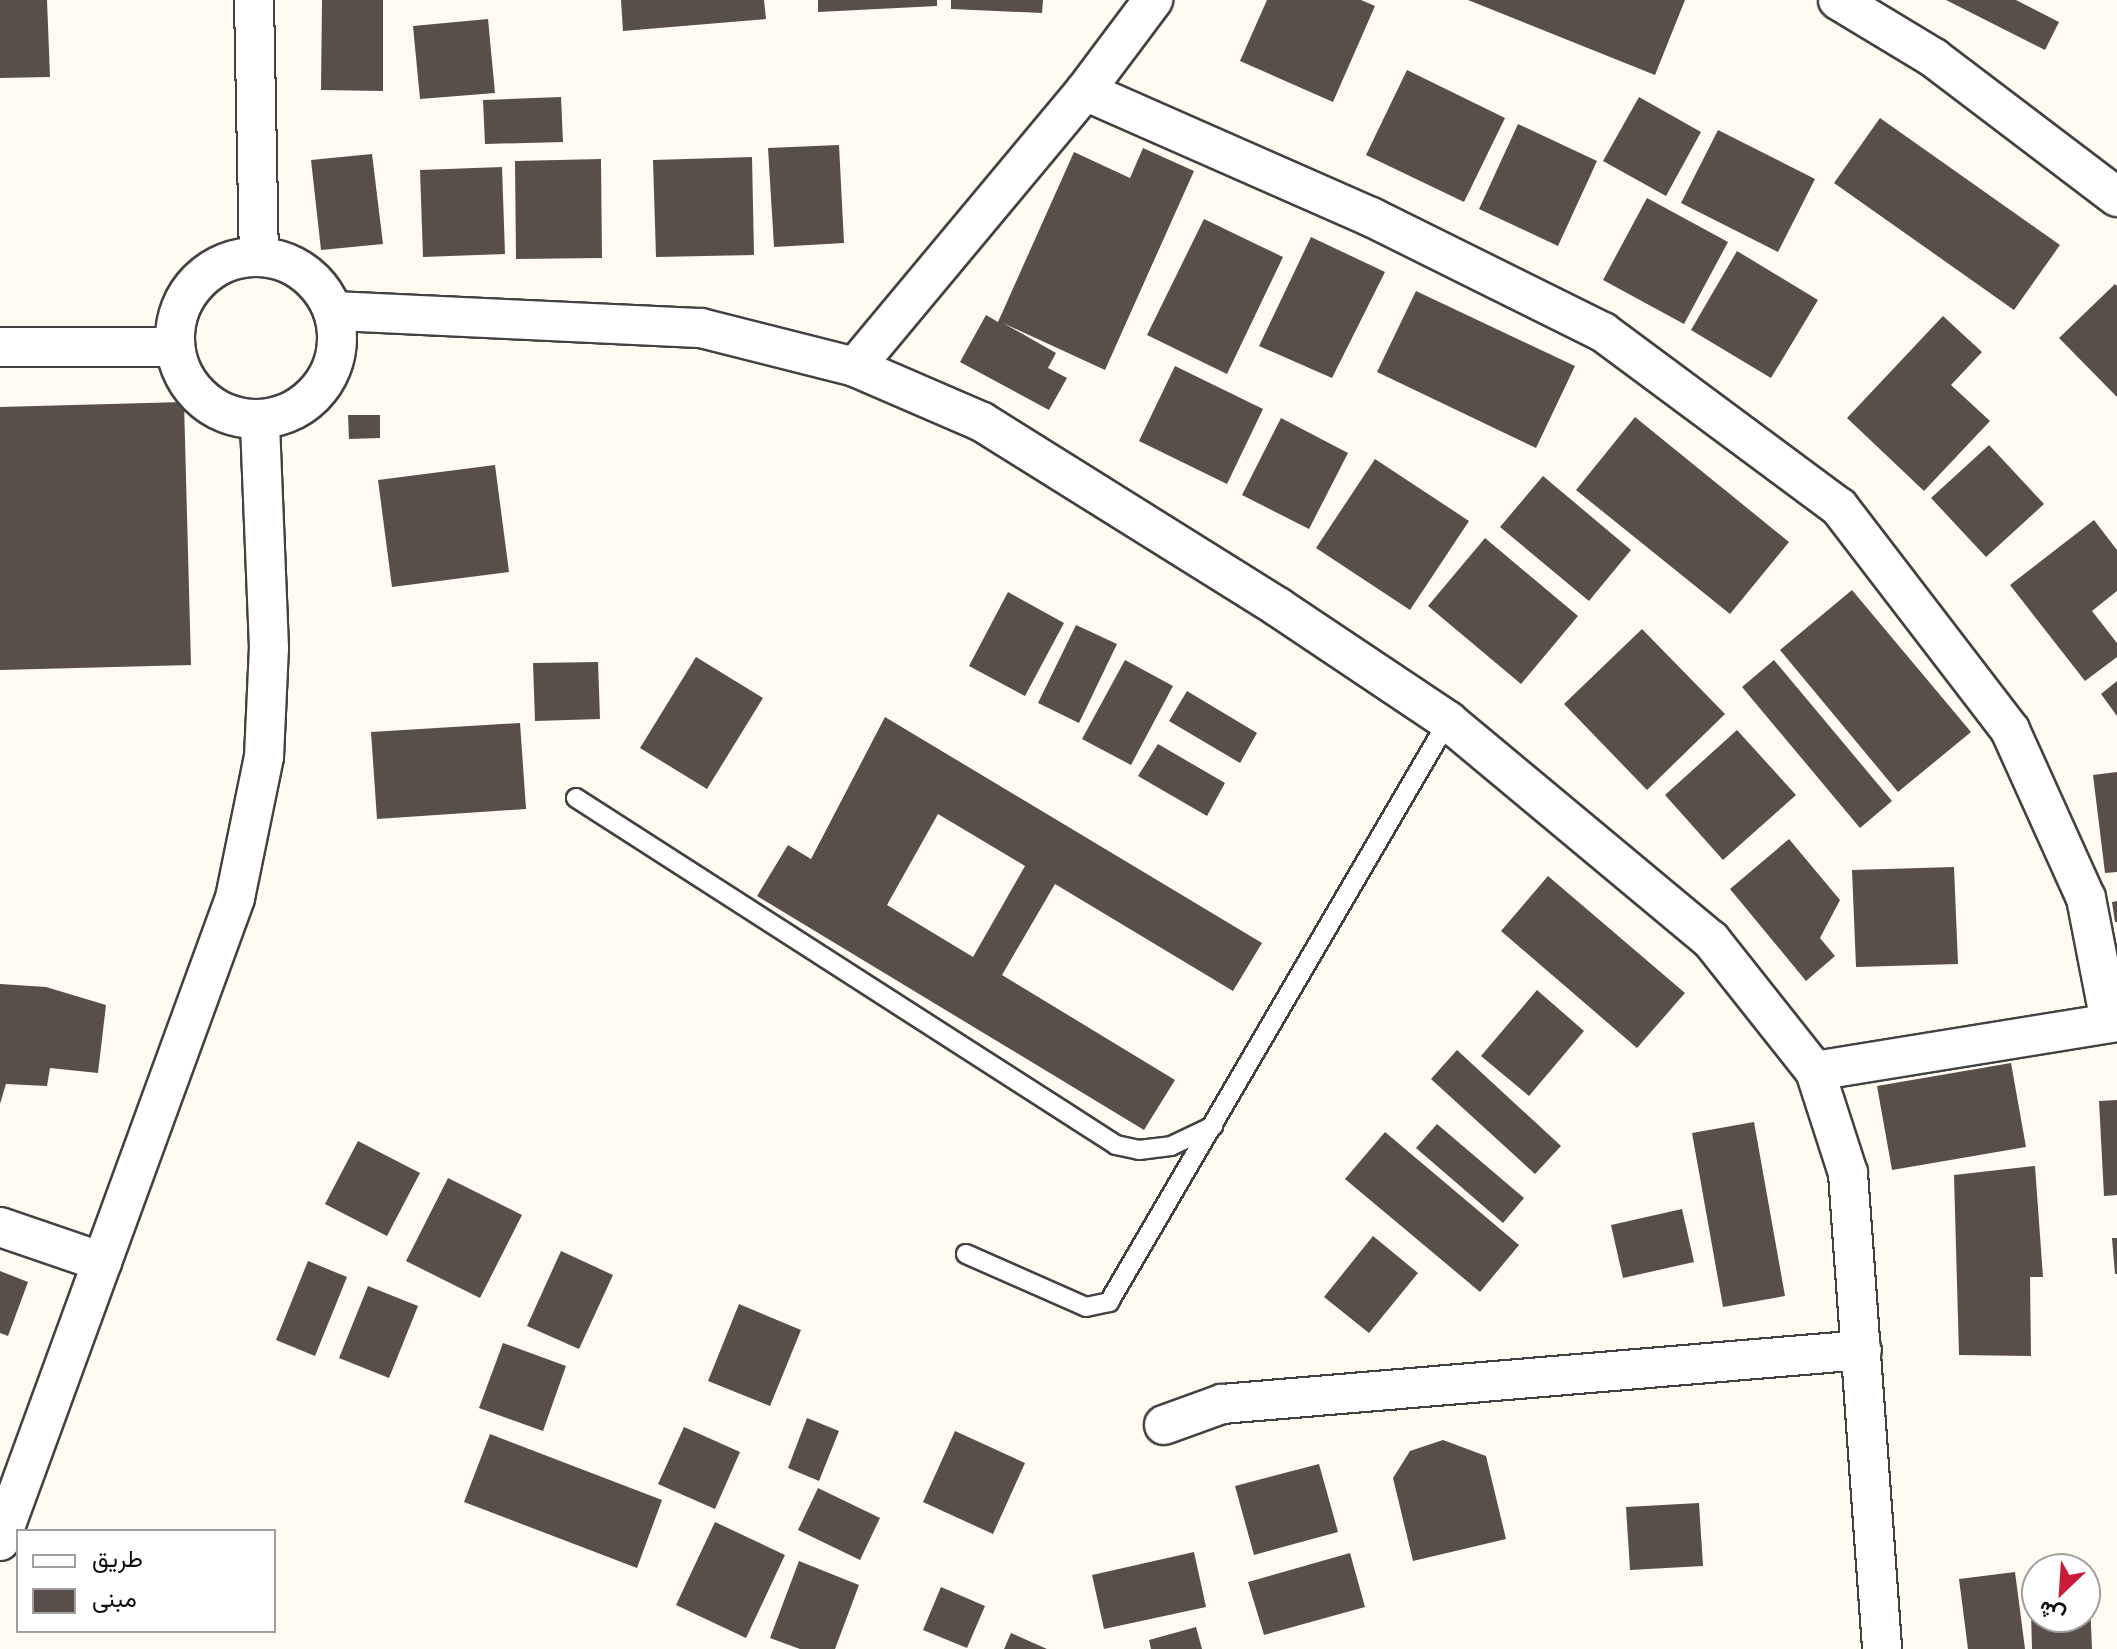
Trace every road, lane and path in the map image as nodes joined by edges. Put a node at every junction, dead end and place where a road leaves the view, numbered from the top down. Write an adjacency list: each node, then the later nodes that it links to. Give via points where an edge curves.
1 (254, 0): 6 (street)
2 (1153, 0): 4 (street)
3 (1838, 0): 5 (street, via 1934,58)
4 (1085, 91): 10 (street); 14 (street, via 1371,217 1603,332 1839,507 2010,730 2086,898)
5 (2117, 197)
6 (259, 254): 7 (street, via 306,270); 9 (street, via 213,266 181,301)
7 (336, 311): 10 (street, via 701,328); 11 (street, via 337,362 308,404)
8 (0, 347): 9 (street)
9 (173, 347): 11 (street, via 188,386 220,413)
10 (855, 367): 12 (street, via 982,422 1278,607)
11 (260, 421): 19 (street, via 269,648 264,757 235,898)
12 (1448, 721): 15 (street, via 1711,940); 16 (lane)
13 (576, 798): 16 (lane, via 1116,1145 1139,1150 1171,1146)
14 (2114, 1022): 15 (street)
15 (1815, 1071): 20 (street, via 1848,1173)
16 (1213, 1126): 18 (lane, via 1109,1302 1086,1307)
17 (0, 1227): 19 (street)
18 (966, 1254)
19 (102, 1262): 22 (street)
20 (1862, 1350): 21 (street, via 1222,1404); 23 (street)
21 (1164, 1425)
22 (0, 1541)
23 (1882, 1649)

